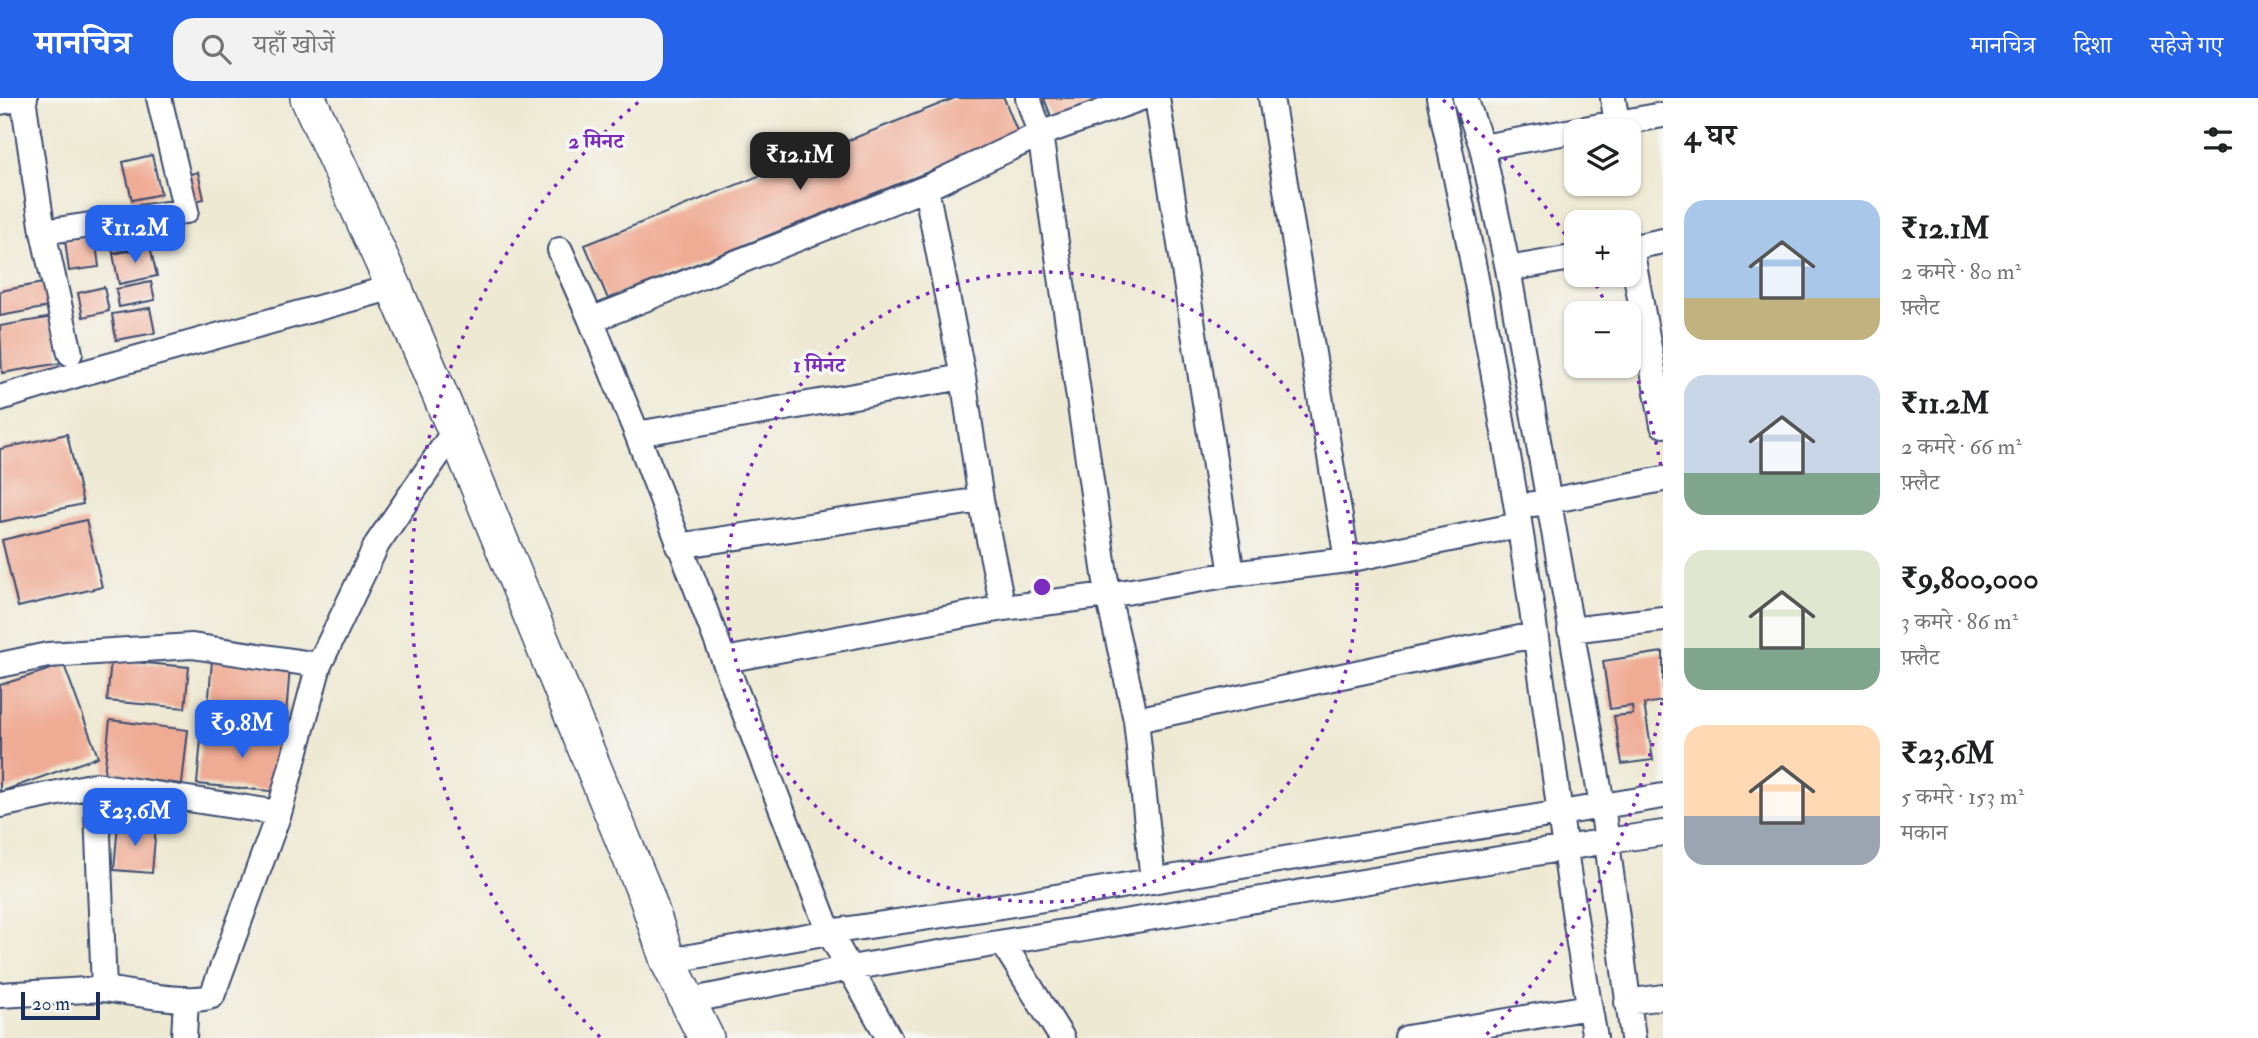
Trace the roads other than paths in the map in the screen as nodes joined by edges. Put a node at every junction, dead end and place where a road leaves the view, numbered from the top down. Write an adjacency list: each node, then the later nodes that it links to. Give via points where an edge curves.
1 (24, 98): 11 (street); 19 (street)
2 (159, 98): 19 (street, via 186,211)
3 (308, 98): 25 (street)
4 (1028, 98): 16 (street)
5 (1141, 98): 16 (street)
6 (1157, 98): 40 (street)
7 (1271, 98): 39 (street)
8 (1439, 98): 37 (street)
9 (1465, 98): 17 (street)
10 (1613, 98): 13 (street)
11 (0, 102)
12 (1663, 115): 14 (street)
13 (1616, 119)
14 (1641, 119)
15 (1564, 133): 17 (street)
16 (1040, 135): 18 (street); 41 (street)
17 (1482, 147): 24 (street)
18 (926, 188): 27 (street); 29 (street)
19 (43, 232): 28 (street)
20 (1663, 241): 21 (street)
21 (1641, 246)
22 (560, 250): 27 (street)
23 (1564, 259): 24 (street)
24 (1508, 269): 35 (street)
25 (394, 287): 30 (street); 32 (street)
26 (1637, 287): 31 (street)
27 (591, 320): 33 (street)
28 (70, 353)
29 (963, 377): 33 (street); 36 (street)
30 (0, 398)
31 (1663, 425)
32 (455, 430): 48 (street, via 377,544); 62 (street, via 647,898)
33 (637, 434): 38 (street)
34 (1663, 479): 35 (street)
35 (1547, 499): 37 (street); 44 (street)
36 (981, 500): 38 (street); 42 (street)
37 (1518, 517): 39 (street); 45 (street)
38 (678, 546): 46 (street)
39 (1347, 560): 40 (street)
40 (1232, 574): 41 (street)
41 (1108, 595): 42 (street); 49 (street)
42 (1003, 608): 46 (street)
43 (1663, 619): 44 (street)
44 (1570, 631): 53 (street)
45 (1534, 635): 49 (street); 55 (street)
46 (725, 660): 60 (street)
47 (0, 664): 48 (street, via 192,646)
48 (319, 665): 54 (street)
49 (1136, 720): 59 (street)
50 (96, 785): 52 (street); 54 (street); 64 (street)
51 (1663, 796): 53 (street)
52 (0, 805)
53 (1602, 805): 55 (street); 57 (street)
54 (279, 813): 67 (street, via 215,991 205,998)
55 (1560, 814): 58 (street); 59 (street)
56 (1663, 833): 57 (street)
57 (1607, 841): 58 (street); 69 (street)
58 (1565, 849): 61 (street); 70 (street)
59 (1153, 881): 60 (street)
60 (829, 932): 62 (street); 63 (street)
61 (1003, 943): 63 (street); 74 (street)
62 (668, 961): 68 (street)
63 (850, 968): 68 (street); 73 (street)
64 (104, 989): 65 (street); 67 (street)
65 (0, 995)
66 (1663, 997): 69 (street)
67 (186, 999): 71 (street)
68 (688, 1001): 72 (street)
69 (1627, 1002): 77 (street)
70 (1589, 1007): 75 (street); 76 (street)
71 (184, 1038)
72 (706, 1038)
73 (889, 1038)
74 (1062, 1038)
75 (1407, 1038)
76 (1595, 1038)
77 (1633, 1038)

